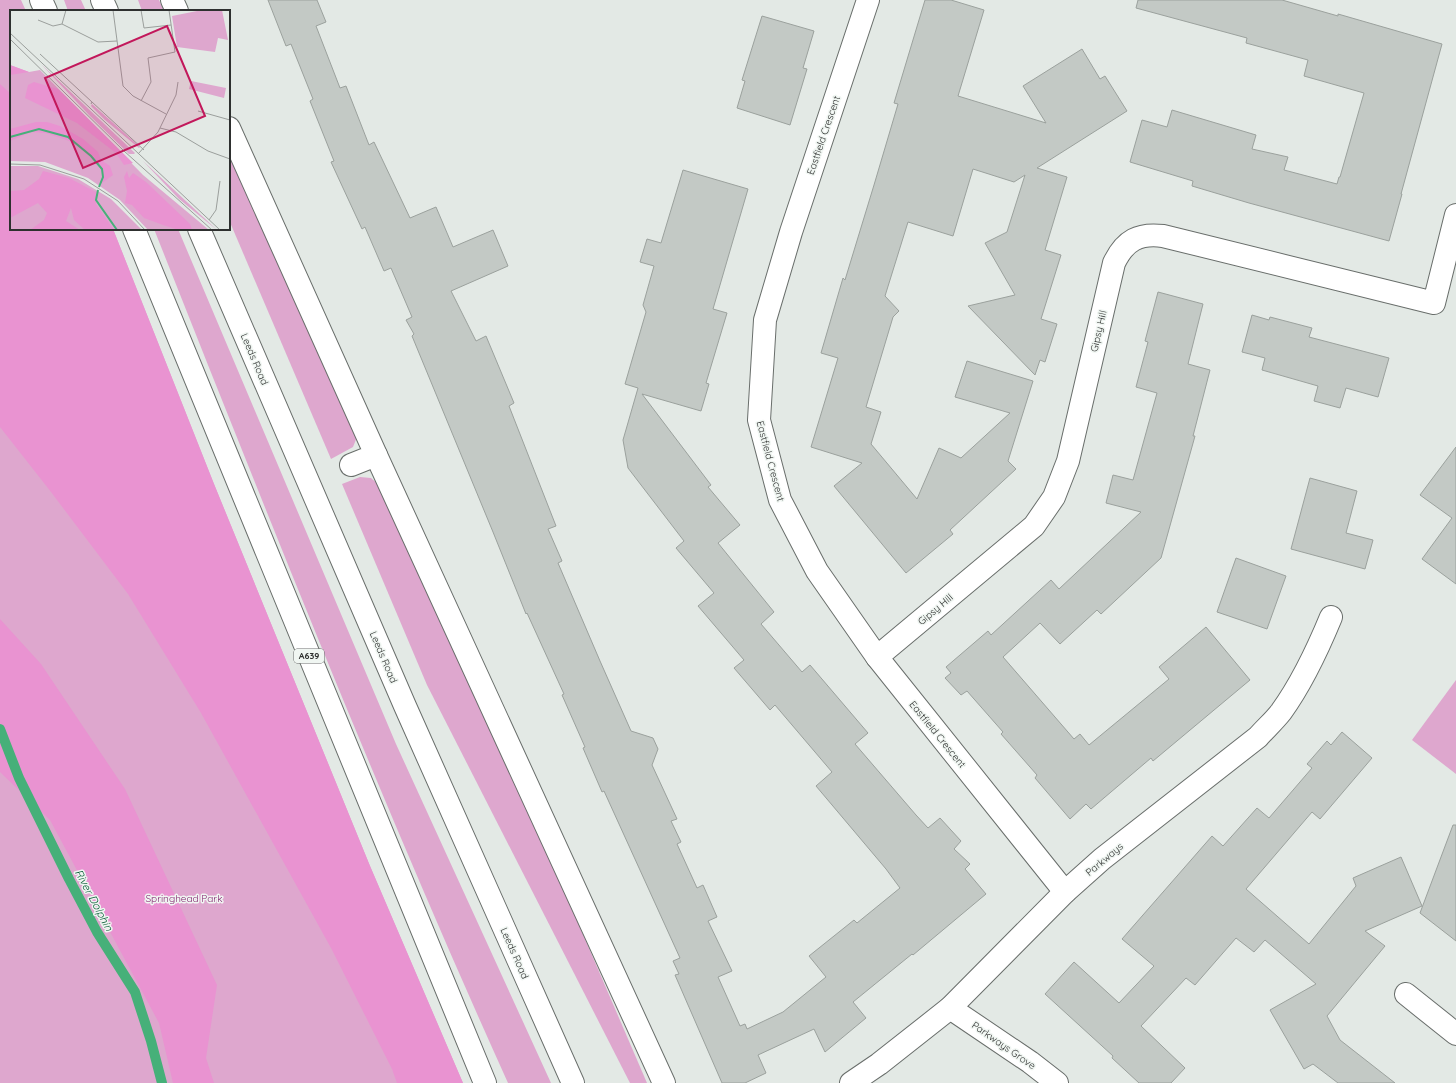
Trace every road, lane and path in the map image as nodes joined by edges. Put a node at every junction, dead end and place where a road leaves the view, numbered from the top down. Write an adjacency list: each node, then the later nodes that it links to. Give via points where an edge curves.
1 (41, 0): 5 (street)
2 (102, 0): 6 (street)
3 (172, 0): 7 (street)
4 (868, 0): 15 (street, Eastfield Crescent, via 791,232 765,320 758,420 780,500 817,571)
5 (46, 10)
6 (107, 10)
7 (177, 10)
8 (230, 130): 12 (street)
9 (1456, 215): 15 (street, Gipsy Hill, via 1434,303 1163,236 1151,234 1128,243 1114,262 1068,461 1054,497 1034,526)
10 (134, 230): 20 (street, A639)
11 (198, 230): 21 (street, Leeds Road)
12 (376, 455): 13 (street); 22 (street)
13 (351, 465)
14 (1331, 617): 16 (street, Parkways, via 1297,688 1280,714 1258,737 1102,859)
15 (877, 657): 16 (street, Eastfield Crescent)
16 (1065, 892): 18 (street, Parkways)
17 (1406, 994): 19 (street)
18 (950, 1008): 23 (street, Parkways, via 904,1046); 24 (street, Parkways Grove, via 1030,1062)
19 (1456, 1034)
20 (485, 1083)
21 (572, 1083)
22 (664, 1083)
23 (851, 1083)
24 (1056, 1083)

